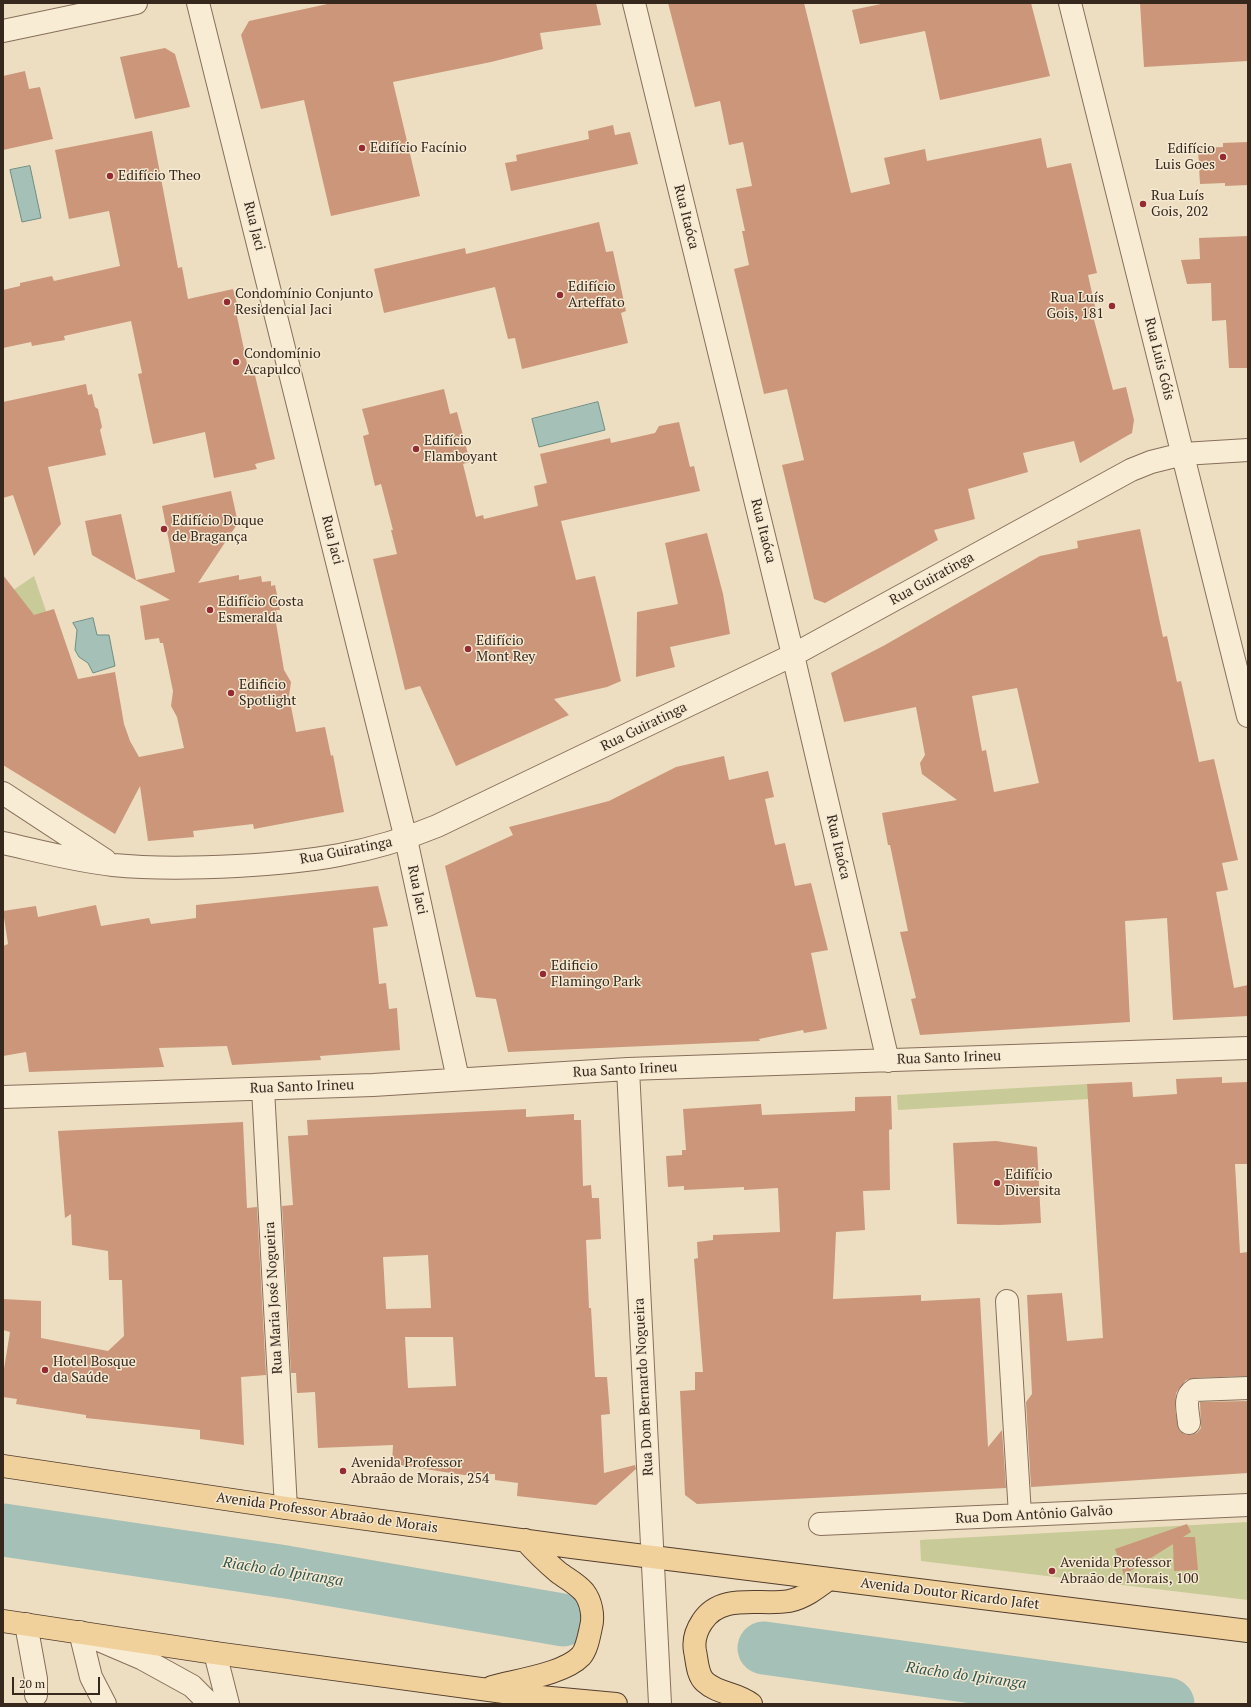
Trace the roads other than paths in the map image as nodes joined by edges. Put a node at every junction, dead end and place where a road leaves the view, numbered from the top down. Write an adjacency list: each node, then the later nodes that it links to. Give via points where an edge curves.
1 (136, 3): 5 (street)
2 (198, 3): 11 (street, Rua Jaci)
3 (634, 3): 8 (street, Rua Itaóca)
4 (1070, 3): 7 (street, Rua Luis Góis)
5 (3, 31)
6 (1248, 450): 7 (street, Rua Guiratinga)
7 (1183, 454): 8 (street, Rua Guiratinga, via 1151,462 1114,479); 9 (street, Rua Luis Góis)
8 (793, 655): 11 (street, Rua Guiratinga); 15 (street, Rua Itaóca)
9 (1248, 716)
10 (3, 793): 13 (street)
11 (406, 839): 13 (street, Rua Guiratinga, via 369,850 319,860 190,868); 17 (street, Rua Jaci)
12 (3, 843): 13 (street, Rua Guiratinga)
13 (112, 865)
14 (1248, 1048): 15 (street, Rua Santo Irineu)
15 (888, 1061): 16 (street, Rua Santo Irineu)
16 (628, 1069): 17 (street, Rua Santo Irineu); 29 (street, Rua Dom Bernardo Nogueira)
17 (458, 1079): 18 (street, Rua Santo Irineu)
18 (263, 1089): 19 (street, Rua Santo Irineu); 25 (street, Rua Maria José Nogueira)
19 (3, 1097)
20 (1007, 1300): 26 (street)
21 (1248, 1388): 22 (street, via 1194,1390 1187,1398)
22 (1189, 1423)
23 (3, 1466): 25 (main road, Avenida Professor Abraão de Morais)
24 (1248, 1505): 26 (street, Rua Dom Antônio Galvão)
25 (286, 1508): 28 (main road, Avenida Professor Abraão de Morais)
26 (1020, 1515): 27 (street, Rua Dom Antônio Galvão)
27 (820, 1524)
28 (525, 1540): 29 (main road, Avenida Professor Abraão de Morais); 36 (main road, via 544,1560 574,1582 585,1594 590,1603 592,1623 588,1639 582,1655 571,1663 555,1670)
29 (653, 1560): 30 (main road, Avenida Doutor Ricardo Jafet); 38 (street, Rua Dom Bernardo Nogueira)
30 (829, 1579): 33 (main road, Avenida Doutor Ricardo Jafet); 43 (main road, via 805,1596 789,1601 740,1602 720,1606 706,1616 697,1629 694,1644 703,1681 714,1690)
31 (3, 1620): 32 (main road)
32 (26, 1624): 34 (main road); 37 (street, via 36,1679)
33 (1248, 1631)
34 (80, 1632): 35 (main road); 39 (street, via 91,1677); 40 (street, via 192,1686)
35 (215, 1653): 36 (main road); 41 (street)
36 (483, 1689): 42 (main road)
37 (36, 1694)
38 (660, 1696)
39 (106, 1704)
40 (210, 1704)
41 (228, 1704)
42 (616, 1704)
43 (751, 1704)

